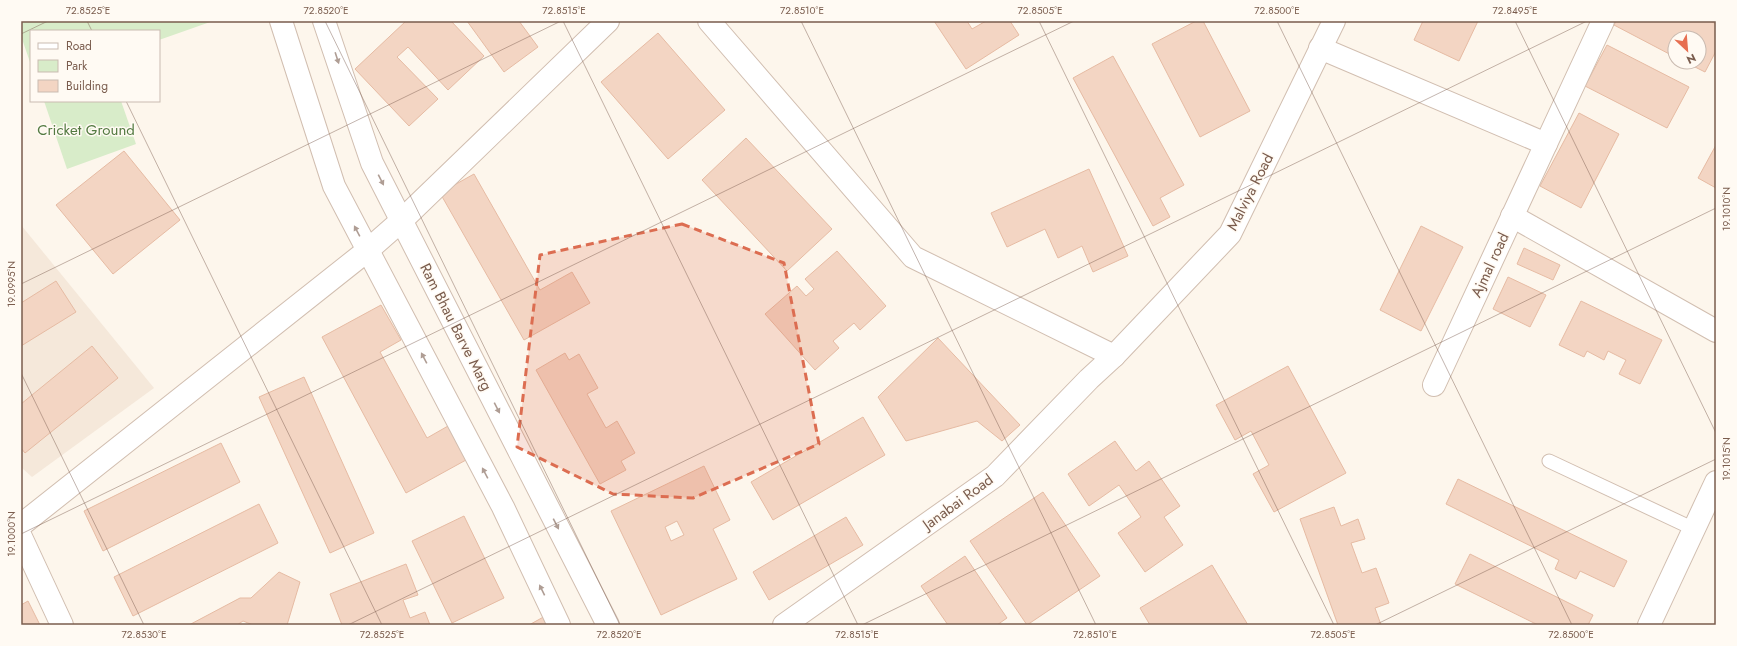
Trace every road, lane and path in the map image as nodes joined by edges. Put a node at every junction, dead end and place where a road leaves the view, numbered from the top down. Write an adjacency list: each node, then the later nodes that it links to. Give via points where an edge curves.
1 (281, 21): 11 (street, one-way to 1, via 334,186)
2 (324, 21): 10 (street, Ram Bhau Barve Marg, one-way to 10, via 372,163)
3 (608, 21): 10 (street)
4 (709, 21): 13 (street, via 913,257)
5 (1334, 21): 7 (street, Malviya Road)
6 (1603, 21): 8 (street, Ajmal road)
7 (1320, 48): 8 (street); 13 (street, Malviya Road, via 1230,234)
8 (1546, 144): 9 (street, Ajmal road)
9 (1512, 216): 12 (street); 14 (street, Ajmal road)
10 (401, 221): 11 (street); 22 (street, Ram Bhau Barve Marg, one-way to 22)
11 (368, 250): 17 (street); 21 (street, one-way to 11, via 503,507)
12 (1716, 331)
13 (1114, 356): 23 (street, Janabai Road, via 995,476)
14 (1434, 386)
15 (1549, 461): 18 (lane)
16 (1716, 482): 18 (street)
17 (21, 525)
18 (1694, 529): 24 (street)
19 (21, 537): 20 (street)
20 (62, 625)
21 (559, 625)
22 (608, 625)
23 (784, 625)
24 (1649, 625)

